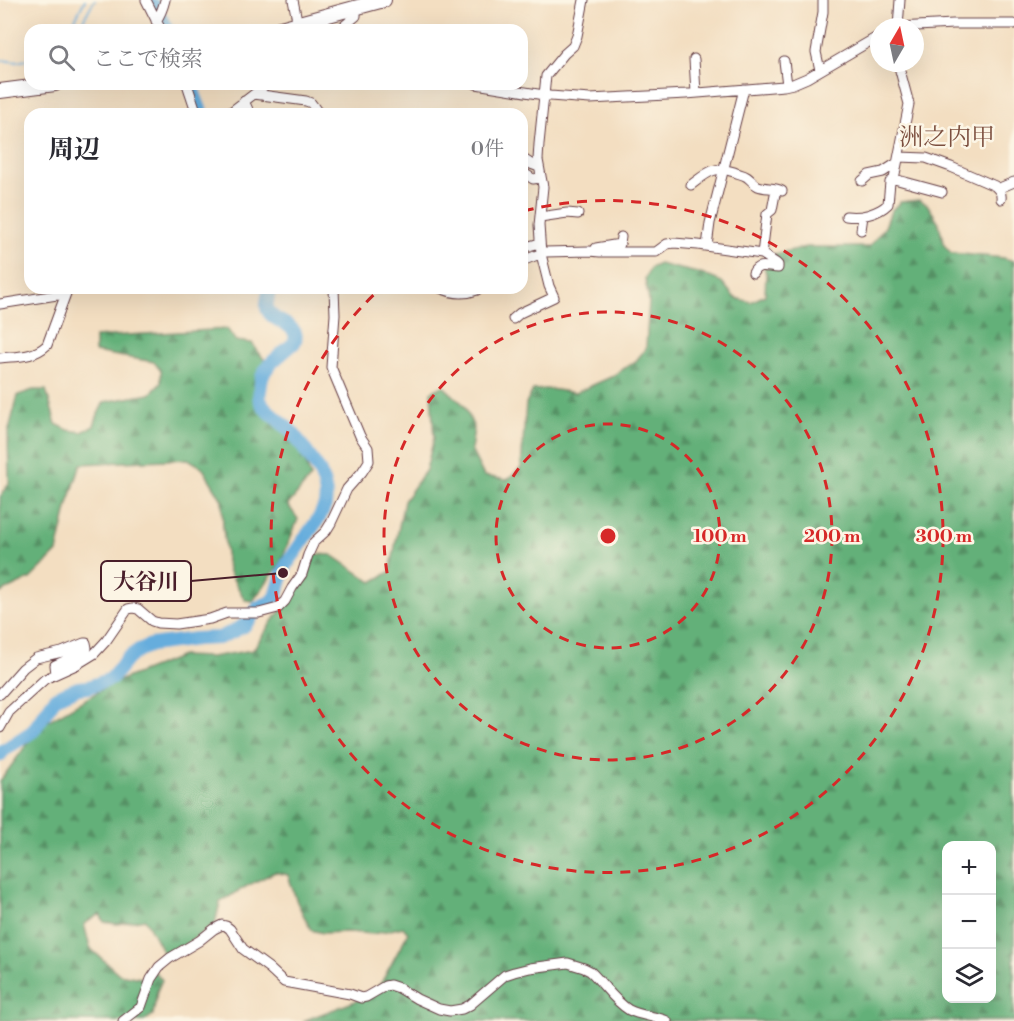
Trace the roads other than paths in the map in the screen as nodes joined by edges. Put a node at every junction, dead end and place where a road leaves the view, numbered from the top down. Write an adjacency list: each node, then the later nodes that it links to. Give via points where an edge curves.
1 (146, 0): 10 (street)
2 (165, 0): 10 (street)
3 (293, 0): 12 (street)
4 (384, 0): 8 (highway)
5 (584, 0): 31 (street, via 573,46 546,76)
6 (823, 0): 20 (street, via 816,52)
7 (900, 0): 9 (street)
8 (356, 7): 13 (highway); 14 (street, via 356,16)
9 (899, 18)
10 (156, 21): 11 (street)
11 (158, 24)
12 (297, 24)
13 (307, 24)
14 (346, 24)
15 (1014, 24): 16 (street)
16 (924, 26)
17 (870, 41): 20 (street)
18 (694, 59): 29 (street)
19 (784, 61): 22 (street)
20 (820, 70): 22 (street)
21 (900, 72): 37 (street, via 909,104)
22 (787, 85): 24 (street)
23 (24, 88): 28 (highway)
24 (744, 89): 29 (street); 40 (street)
25 (189, 90): 33 (street)
26 (259, 90): 30 (street)
27 (517, 90): 31 (street)
28 (0, 91)
29 (696, 93): 31 (street, via 590,99)
30 (254, 94): 32 (street); 36 (street, via 306,101)
31 (544, 94): 39 (street)
32 (244, 101): 34 (street); 35 (street)
33 (195, 108)
34 (235, 108)
35 (247, 108)
36 (314, 108)
37 (898, 160): 43 (street); 44 (street); 45 (street, via 936,161 972,175 1000,194 1002,187)
38 (528, 162): 39 (street)
39 (539, 167): 42 (street)
40 (724, 168): 46 (street, via 717,168); 56 (street); 59 (street, via 757,186 779,190 767,214)
41 (528, 176): 42 (street)
42 (540, 178): 51 (street)
43 (894, 179): 47 (street); 50 (street, via 890,182 886,207)
44 (862, 181)
45 (1014, 182)
46 (691, 185)
47 (942, 192)
48 (578, 214): 51 (street)
49 (846, 216): 50 (street)
50 (863, 216): 52 (street)
51 (540, 217): 54 (street)
52 (861, 230)
53 (621, 237): 57 (street, via 620,244)
54 (540, 243): 55 (street); 58 (street)
55 (528, 246)
56 (707, 246): 57 (street, via 674,243 656,252); 59 (street)
57 (594, 251): 58 (street)
58 (541, 254): 60 (street); 66 (street, via 554,297)
59 (762, 254): 61 (street, via 778,268 760,266)
60 (528, 259)
61 (753, 273)
62 (60, 294): 65 (street)
63 (66, 294): 67 (street, via 47,345 26,356)
64 (334, 294): 68 (street, via 332,367 368,448 369,461 347,489 326,531 314,542 302,574 285,601 278,608 259,613 227,613 176,624 158,623 138,609 128,609 94,654)
65 (0, 304)
66 (513, 319)
67 (0, 358)
68 (56, 674): 69 (street, via 55,665 86,651 86,643 36,658); 70 (street, via 19,702)
69 (0, 694)
70 (0, 728)
71 (123, 1021): 72 (street, via 141,1007 159,967 222,925 230,929 243,949 284,982 361,998 390,985 439,1009 454,1011 470,1005 505,975 568,963 590,972 629,1010)
72 (667, 1021)

